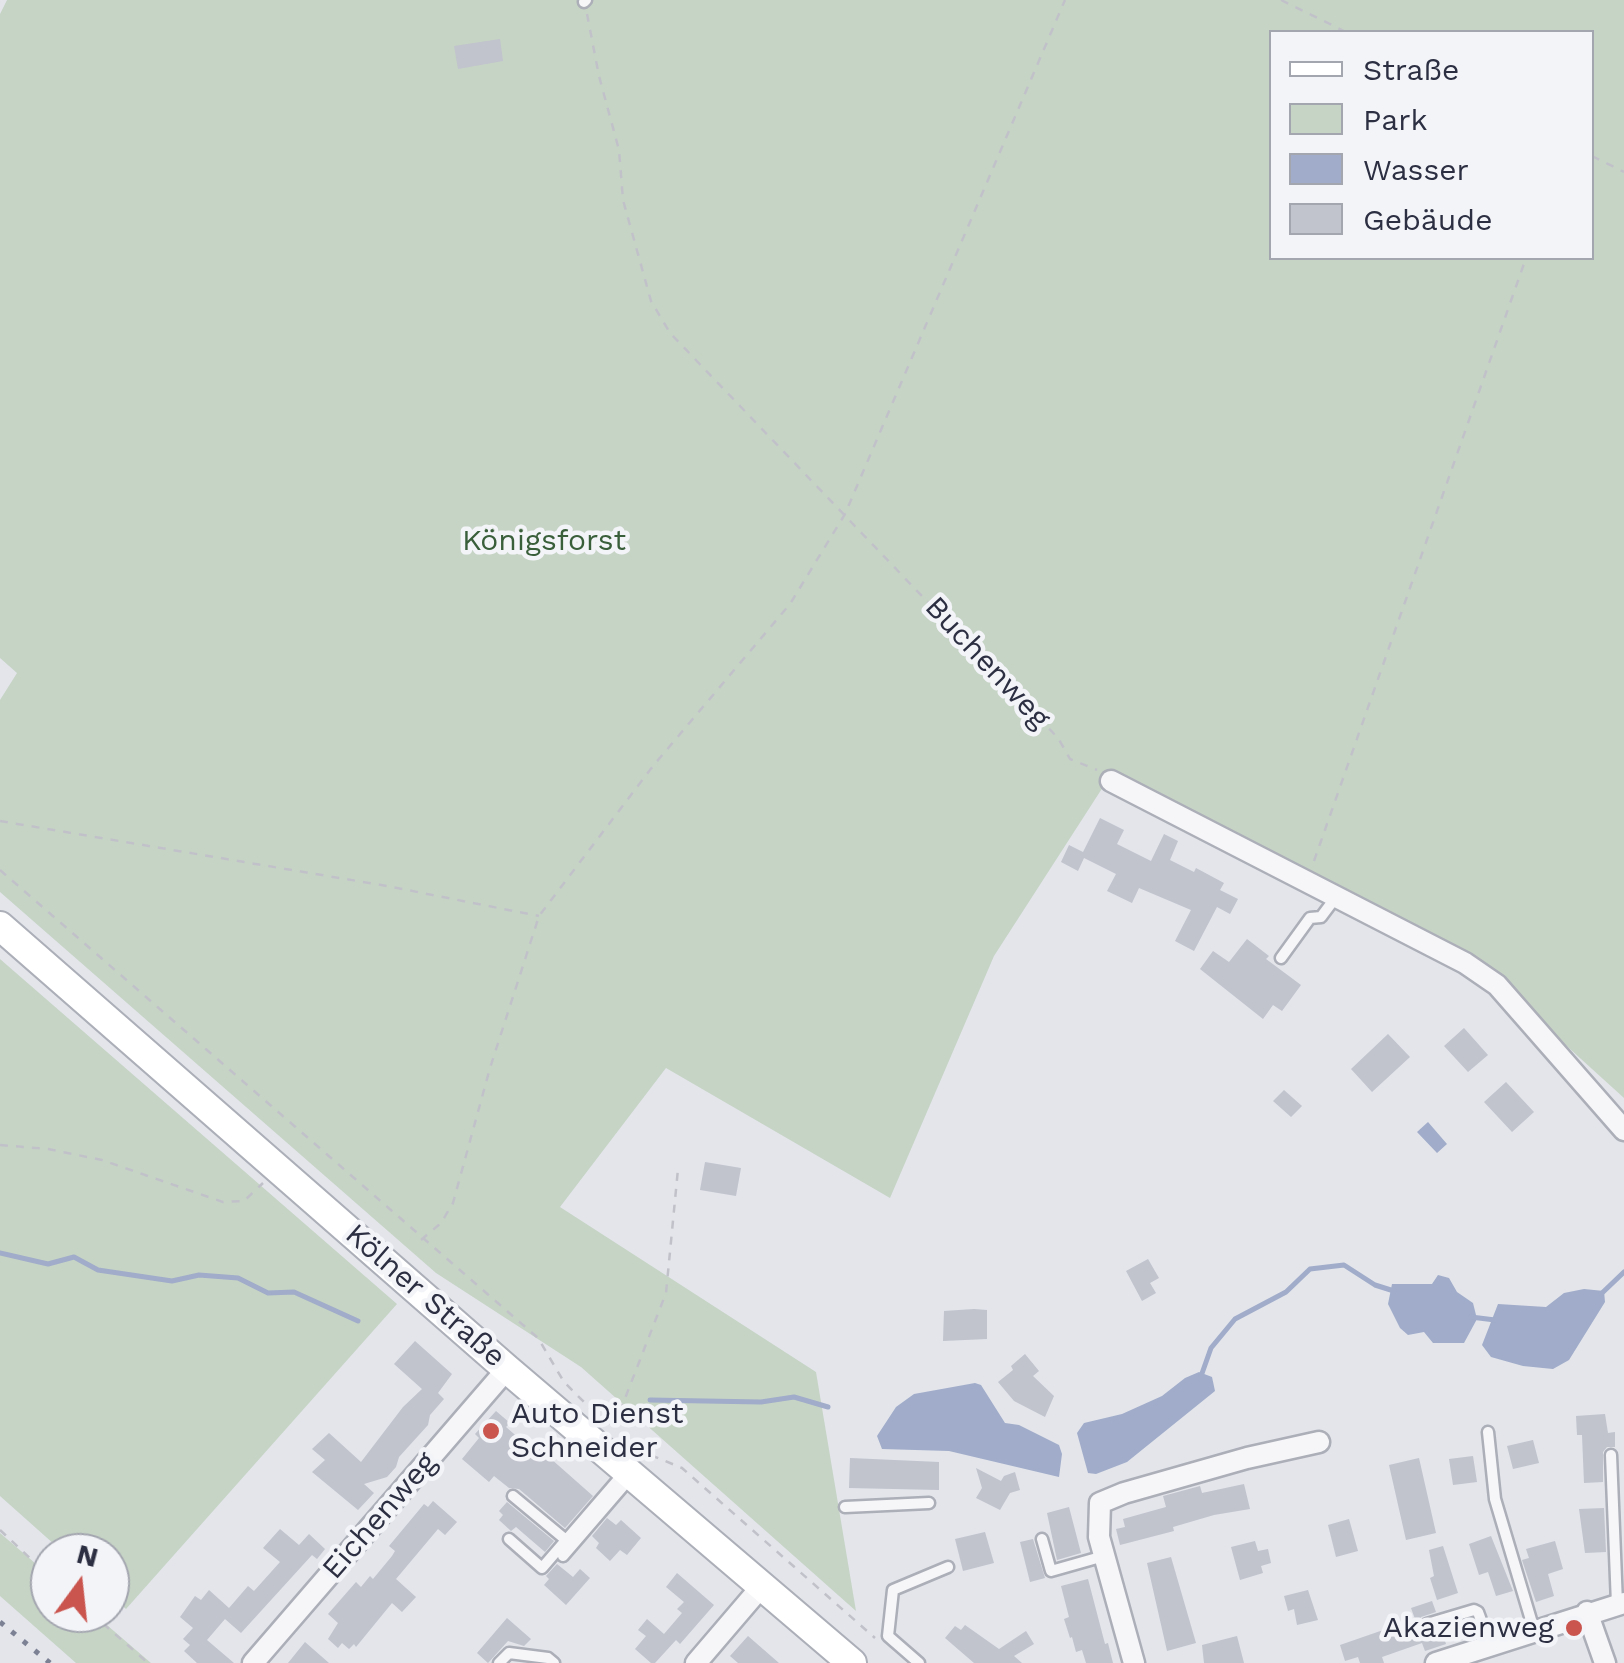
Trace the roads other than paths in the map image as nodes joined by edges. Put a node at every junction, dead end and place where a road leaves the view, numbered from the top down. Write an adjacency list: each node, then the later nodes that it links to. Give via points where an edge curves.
1 (1111, 781): 2 (street)
2 (1337, 896): 4 (lane, via 1321,917 1310,918); 5 (street, via 1498,985)
3 (0, 926): 6 (main road, Kölner Straße)
4 (1281, 958)
5 (1624, 1130)
6 (507, 1368): 10 (main road, Kölner Straße, via 596,1428); 27 (street, Eichenweg)
7 (1488, 1432): 24 (lane, via 1495,1499)
8 (1319, 1442): 18 (street, via 1100,1504)
9 (1611, 1455): 21 (lane)
10 (632, 1465): 16 (lane); 17 (lane); 20 (main road, Kölner Straße)
11 (514, 1496): 16 (lane)
12 (929, 1503): 13 (lane)
13 (845, 1506)
14 (509, 1539): 16 (lane, via 542,1568)
15 (1042, 1539): 18 (lane, via 1050,1571)
16 (566, 1540)
17 (563, 1556)
18 (1104, 1556): 32 (street)
19 (948, 1566): 31 (lane, via 893,1590 888,1639)
20 (762, 1586): 26 (street); 30 (main road, Kölner Straße)
21 (1620, 1604): 22 (street)
22 (1587, 1612): 24 (street); 34 (street)
23 (1427, 1624): 25 (lane, via 1474,1610)
24 (1534, 1630): 25 (street)
25 (1490, 1645): 33 (street)
26 (705, 1660)
27 (254, 1663)
28 (499, 1663): 29 (lane, via 509,1652)
29 (554, 1663)
30 (852, 1663)
31 (920, 1663)
32 (1134, 1663)
33 (1436, 1663)
34 (1605, 1663)

